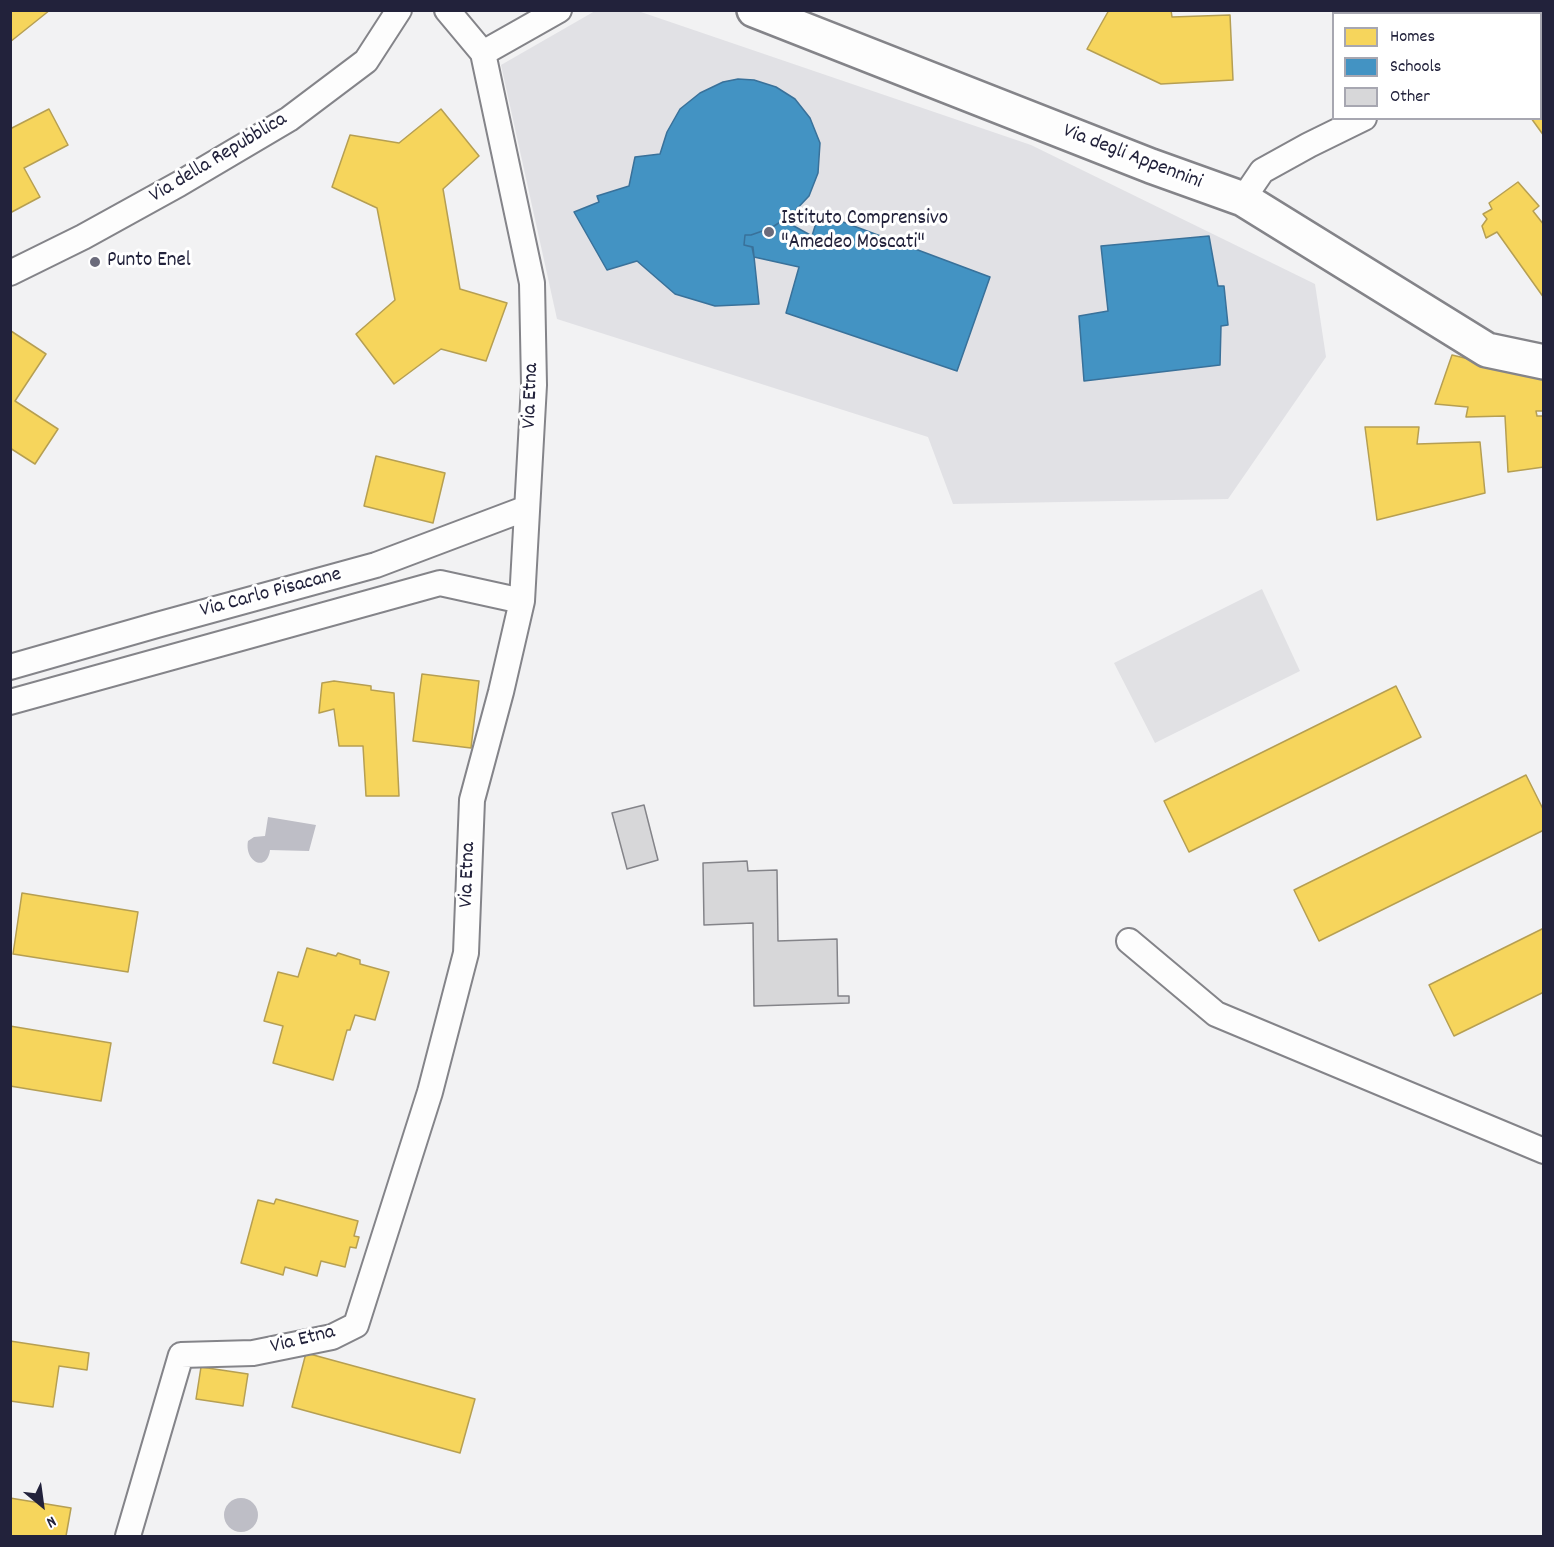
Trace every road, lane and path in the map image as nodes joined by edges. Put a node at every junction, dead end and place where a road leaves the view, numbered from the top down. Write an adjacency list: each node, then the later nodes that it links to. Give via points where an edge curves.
1 (399, 10): 8 (street, Via della Repubblica, via 366,61 289,119 83,237)
2 (447, 10): 5 (street)
3 (559, 10): 5 (street)
4 (754, 10): 7 (street, Via degli Appennini)
5 (483, 53): 10 (street, Via Etna, via 532,283 534,385)
6 (1359, 120): 7 (street, via 1262,171)
7 (1243, 199): 9 (street, Via degli Appennini, via 1487,350)
8 (10, 273)
9 (1544, 362)
10 (527, 508): 11 (street, Via Etna); 12 (street, Via Carlo Pisacane, via 376,565)
11 (522, 601): 13 (street, Via Carlo Pisacane, via 440,583); 16 (street, Via Etna, via 472,800 466,953 430,1092 356,1325 332,1337 253,1353 181,1355)
12 (10, 667)
13 (10, 702)
14 (1129, 941): 15 (street, via 1216,1014)
15 (1544, 1151)
16 (128, 1536)

